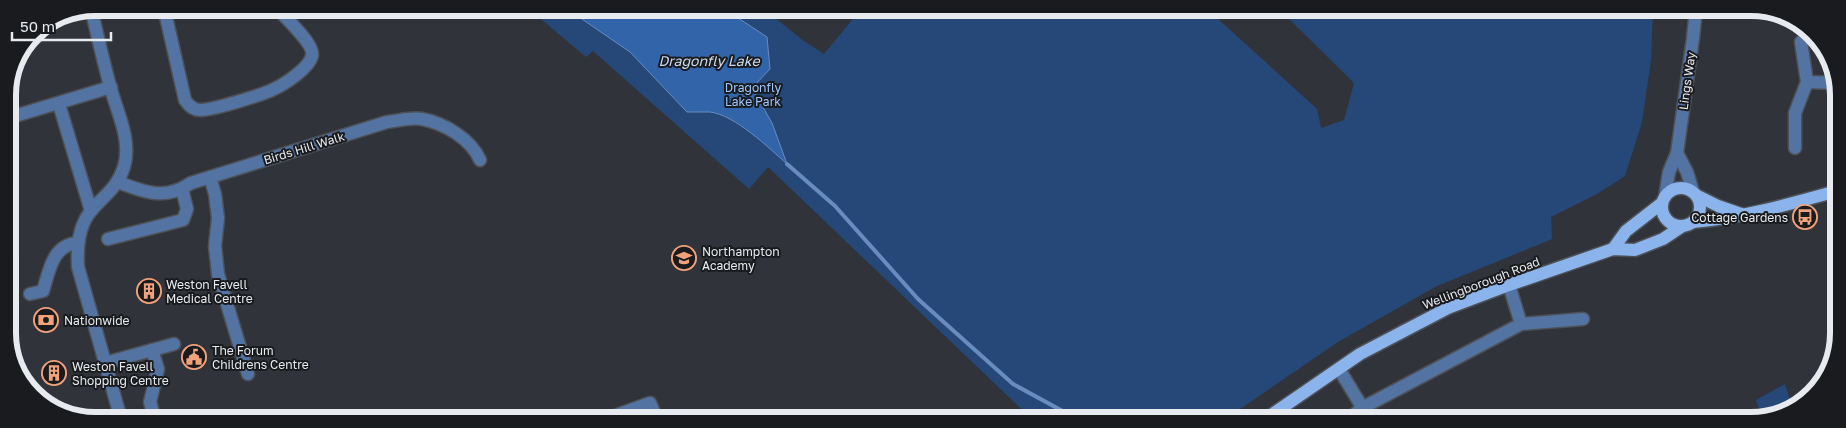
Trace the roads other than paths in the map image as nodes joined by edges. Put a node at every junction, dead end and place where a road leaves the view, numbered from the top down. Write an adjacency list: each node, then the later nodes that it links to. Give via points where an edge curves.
1 (93, 16): 8 (street)
2 (166, 16): 3 (street, via 185,100 191,108 200,110 275,88 295,76 312,58 312,50)
3 (284, 16)
4 (1695, 16): 12 (street, Lings Way)
5 (1801, 42): 6 (street)
6 (1807, 82): 7 (street); 11 (street, via 1795,113)
7 (1828, 83)
8 (110, 88): 9 (street); 15 (street, via 125,132 127,152)
9 (59, 104): 10 (street); 20 (street)
10 (16, 116)
11 (1795, 148)
12 (1677, 153): 18 (street); 19 (street, Lings Way)
13 (480, 160): 14 (street, Birds Hill Walk, via 476,150 450,129 421,119 387,122)
14 (210, 177): 16 (street, Birds Hill Walk); 34 (street, via 218,218 215,246 218,274)
15 (118, 182): 16 (street, Birds Hill Walk, via 160,194); 20 (street)
16 (182, 189): 23 (street, via 187,209 184,220)
17 (1830, 193): 21 (main road, Wellingborough Road)
18 (1694, 194): 19 (main road, via 1677,188); 21 (main road); 22 (main road, via 1700,209 1698,216)
19 (1663, 200): 22 (main road, via 1664,217 1674,226); 25 (main road, via 1626,230)
20 (91, 211): 24 (street)
21 (1741, 214): 22 (main road, Wellingborough Road)
22 (1687, 225): 25 (main road, Wellingborough Road, via 1664,239 1635,250)
23 (108, 239)
24 (78, 243): 27 (street, via 61,249 53,260 42,291); 32 (street, via 78,267)
25 (1614, 249): 26 (main road, Wellingborough Road)
26 (1509, 285): 29 (street); 33 (main road, Wellingborough Road, via 1448,308 1360,354)
27 (30, 294)
28 (1583, 319): 29 (street)
29 (1521, 324): 35 (street)
30 (174, 344): 31 (street)
31 (152, 350): 32 (street); 37 (street, via 158,369 150,402)
32 (105, 363): 36 (street)
33 (1339, 369): 35 (street); 40 (main road, Wellingborough Road)
34 (248, 374)
35 (1362, 408): 41 (street); 42 (street)
36 (120, 412)
37 (154, 412)
38 (636, 412): 39 (street, via 650,403)
39 (654, 412)
40 (1276, 412)
41 (1357, 412)
42 (1365, 412)

